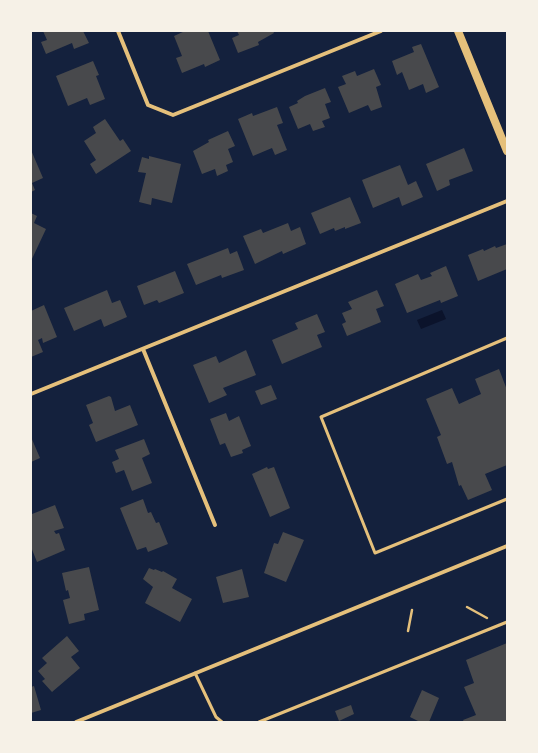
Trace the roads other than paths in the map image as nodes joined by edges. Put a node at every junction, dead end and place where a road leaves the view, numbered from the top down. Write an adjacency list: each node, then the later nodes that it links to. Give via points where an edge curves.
1 (118, 31): 2 (street, via 148,105 173,115)
2 (381, 31)
3 (458, 31): 4 (main road)
4 (507, 151)
5 (507, 202): 7 (street)
6 (507, 338): 9 (lane, via 321,417 375,553)
7 (143, 349): 8 (street); 10 (street)
8 (31, 394)
9 (507, 499)
10 (215, 525)
11 (507, 546): 13 (street)
12 (507, 622): 16 (lane)
13 (195, 673): 14 (street); 15 (lane, via 216,717)
14 (76, 722)
15 (222, 722)
16 (259, 722)

